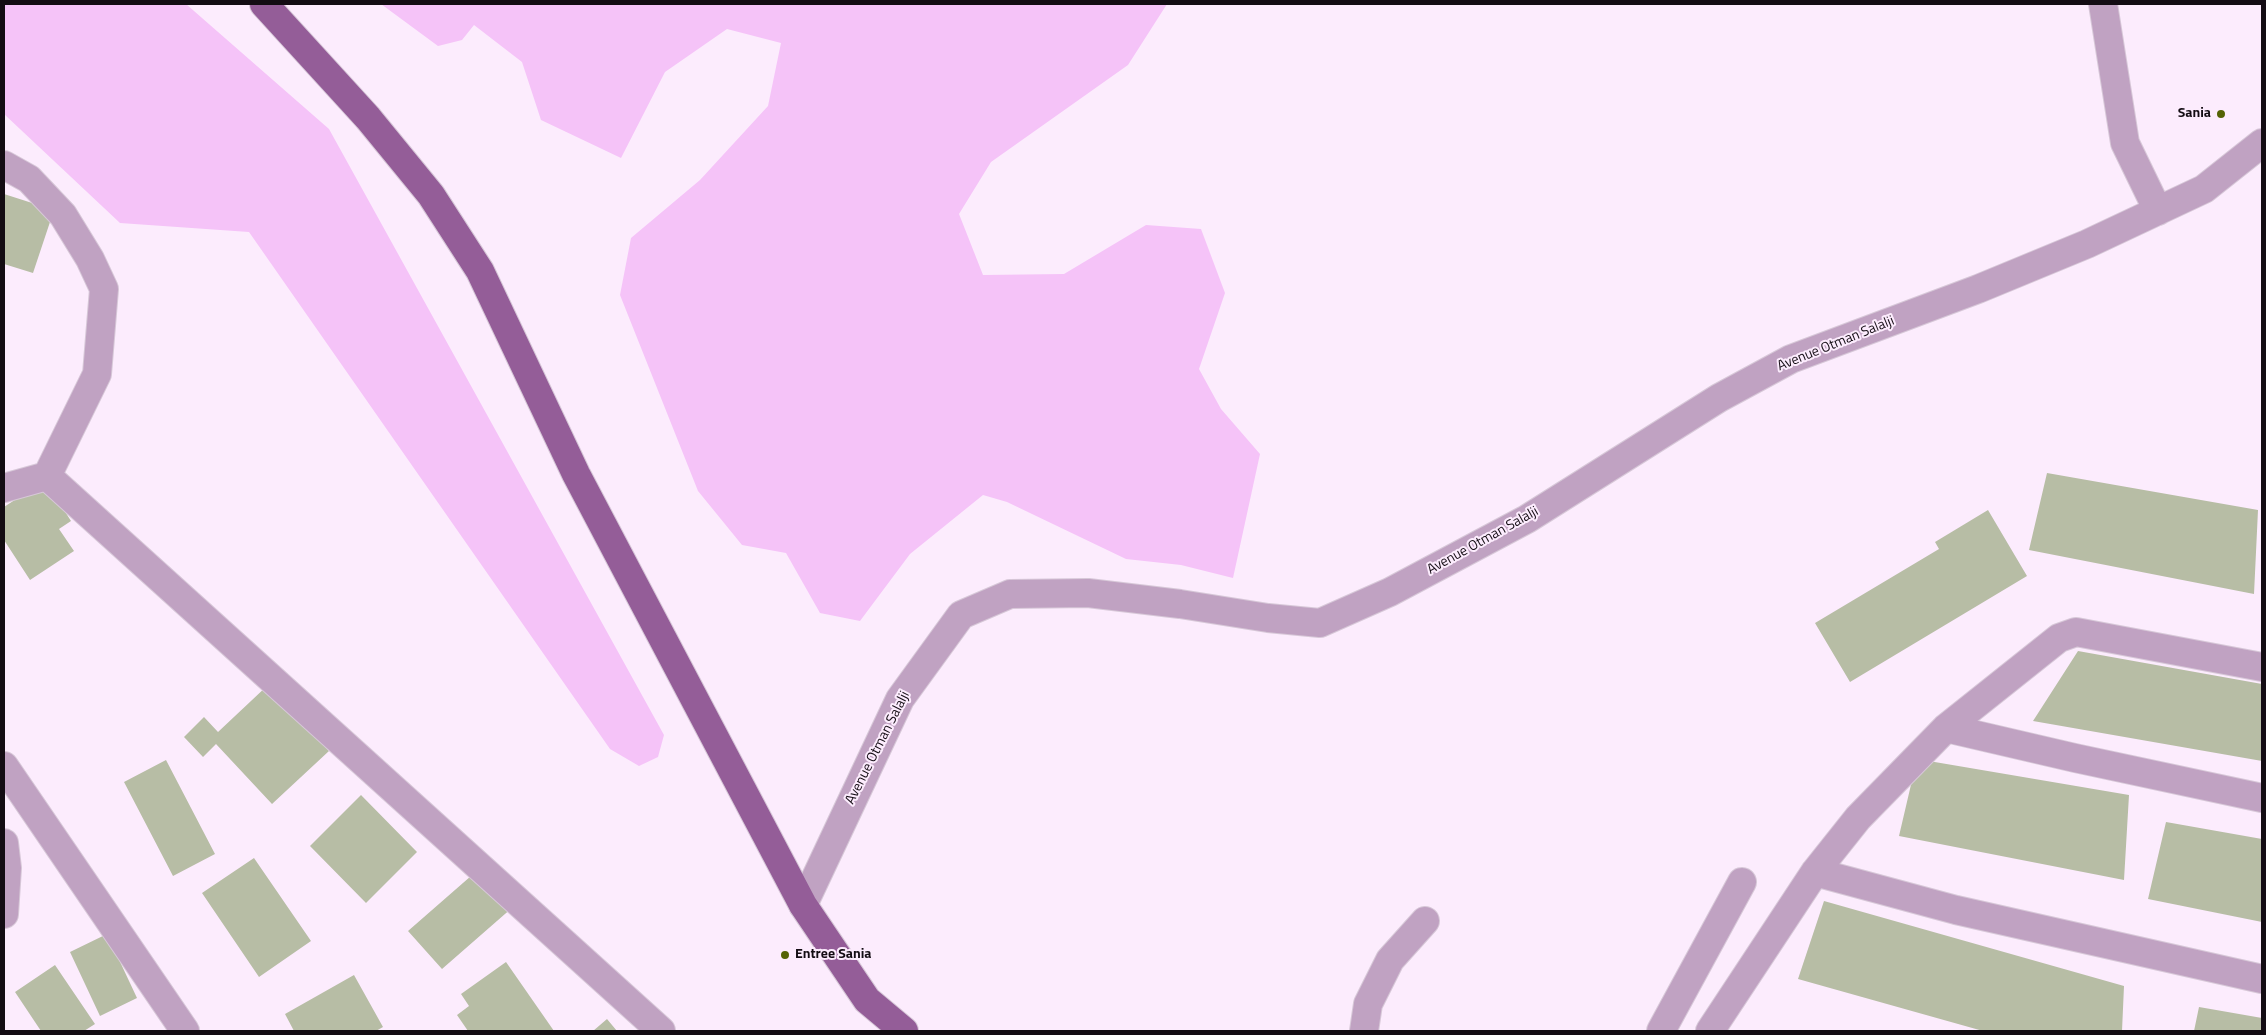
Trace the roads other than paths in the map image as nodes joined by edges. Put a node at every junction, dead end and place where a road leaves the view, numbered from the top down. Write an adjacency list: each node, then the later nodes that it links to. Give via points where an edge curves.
1 (264, 4): 15 (main road, via 368,118 430,195 480,271 576,474)
2 (2103, 4): 5 (street, via 2125,143)
3 (2262, 144): 5 (street, Avenue Otman Salalji, via 2204,189)
4 (4, 165): 6 (street, via 29,179 63,215 104,289 97,374)
5 (2158, 211): 15 (street, Avenue Otman Salalji, via 1978,289 1791,359 1719,398 1527,519 1390,592 1320,623 1088,593 1010,594 961,615 900,699)
6 (47, 476): 7 (street); 20 (street)
7 (4, 488)
8 (2262, 667): 9 (street, via 2076,632 2041,651)
9 (1946, 728): 11 (street); 13 (street, via 1858,818)
10 (4, 766): 19 (street)
11 (2262, 798)
12 (4, 842): 16 (street, via 7,868)
13 (1815, 872): 18 (street, via 1956,910); 24 (street)
14 (1742, 882): 23 (street)
15 (803, 905): 21 (main road, via 867,1000)
16 (4, 914)
17 (1425, 921): 22 (street, via 1390,960 1368,1004)
18 (2262, 979)
19 (185, 1031)
20 (661, 1031)
21 (904, 1031)
22 (1364, 1031)
23 (1661, 1031)
24 (1710, 1031)

